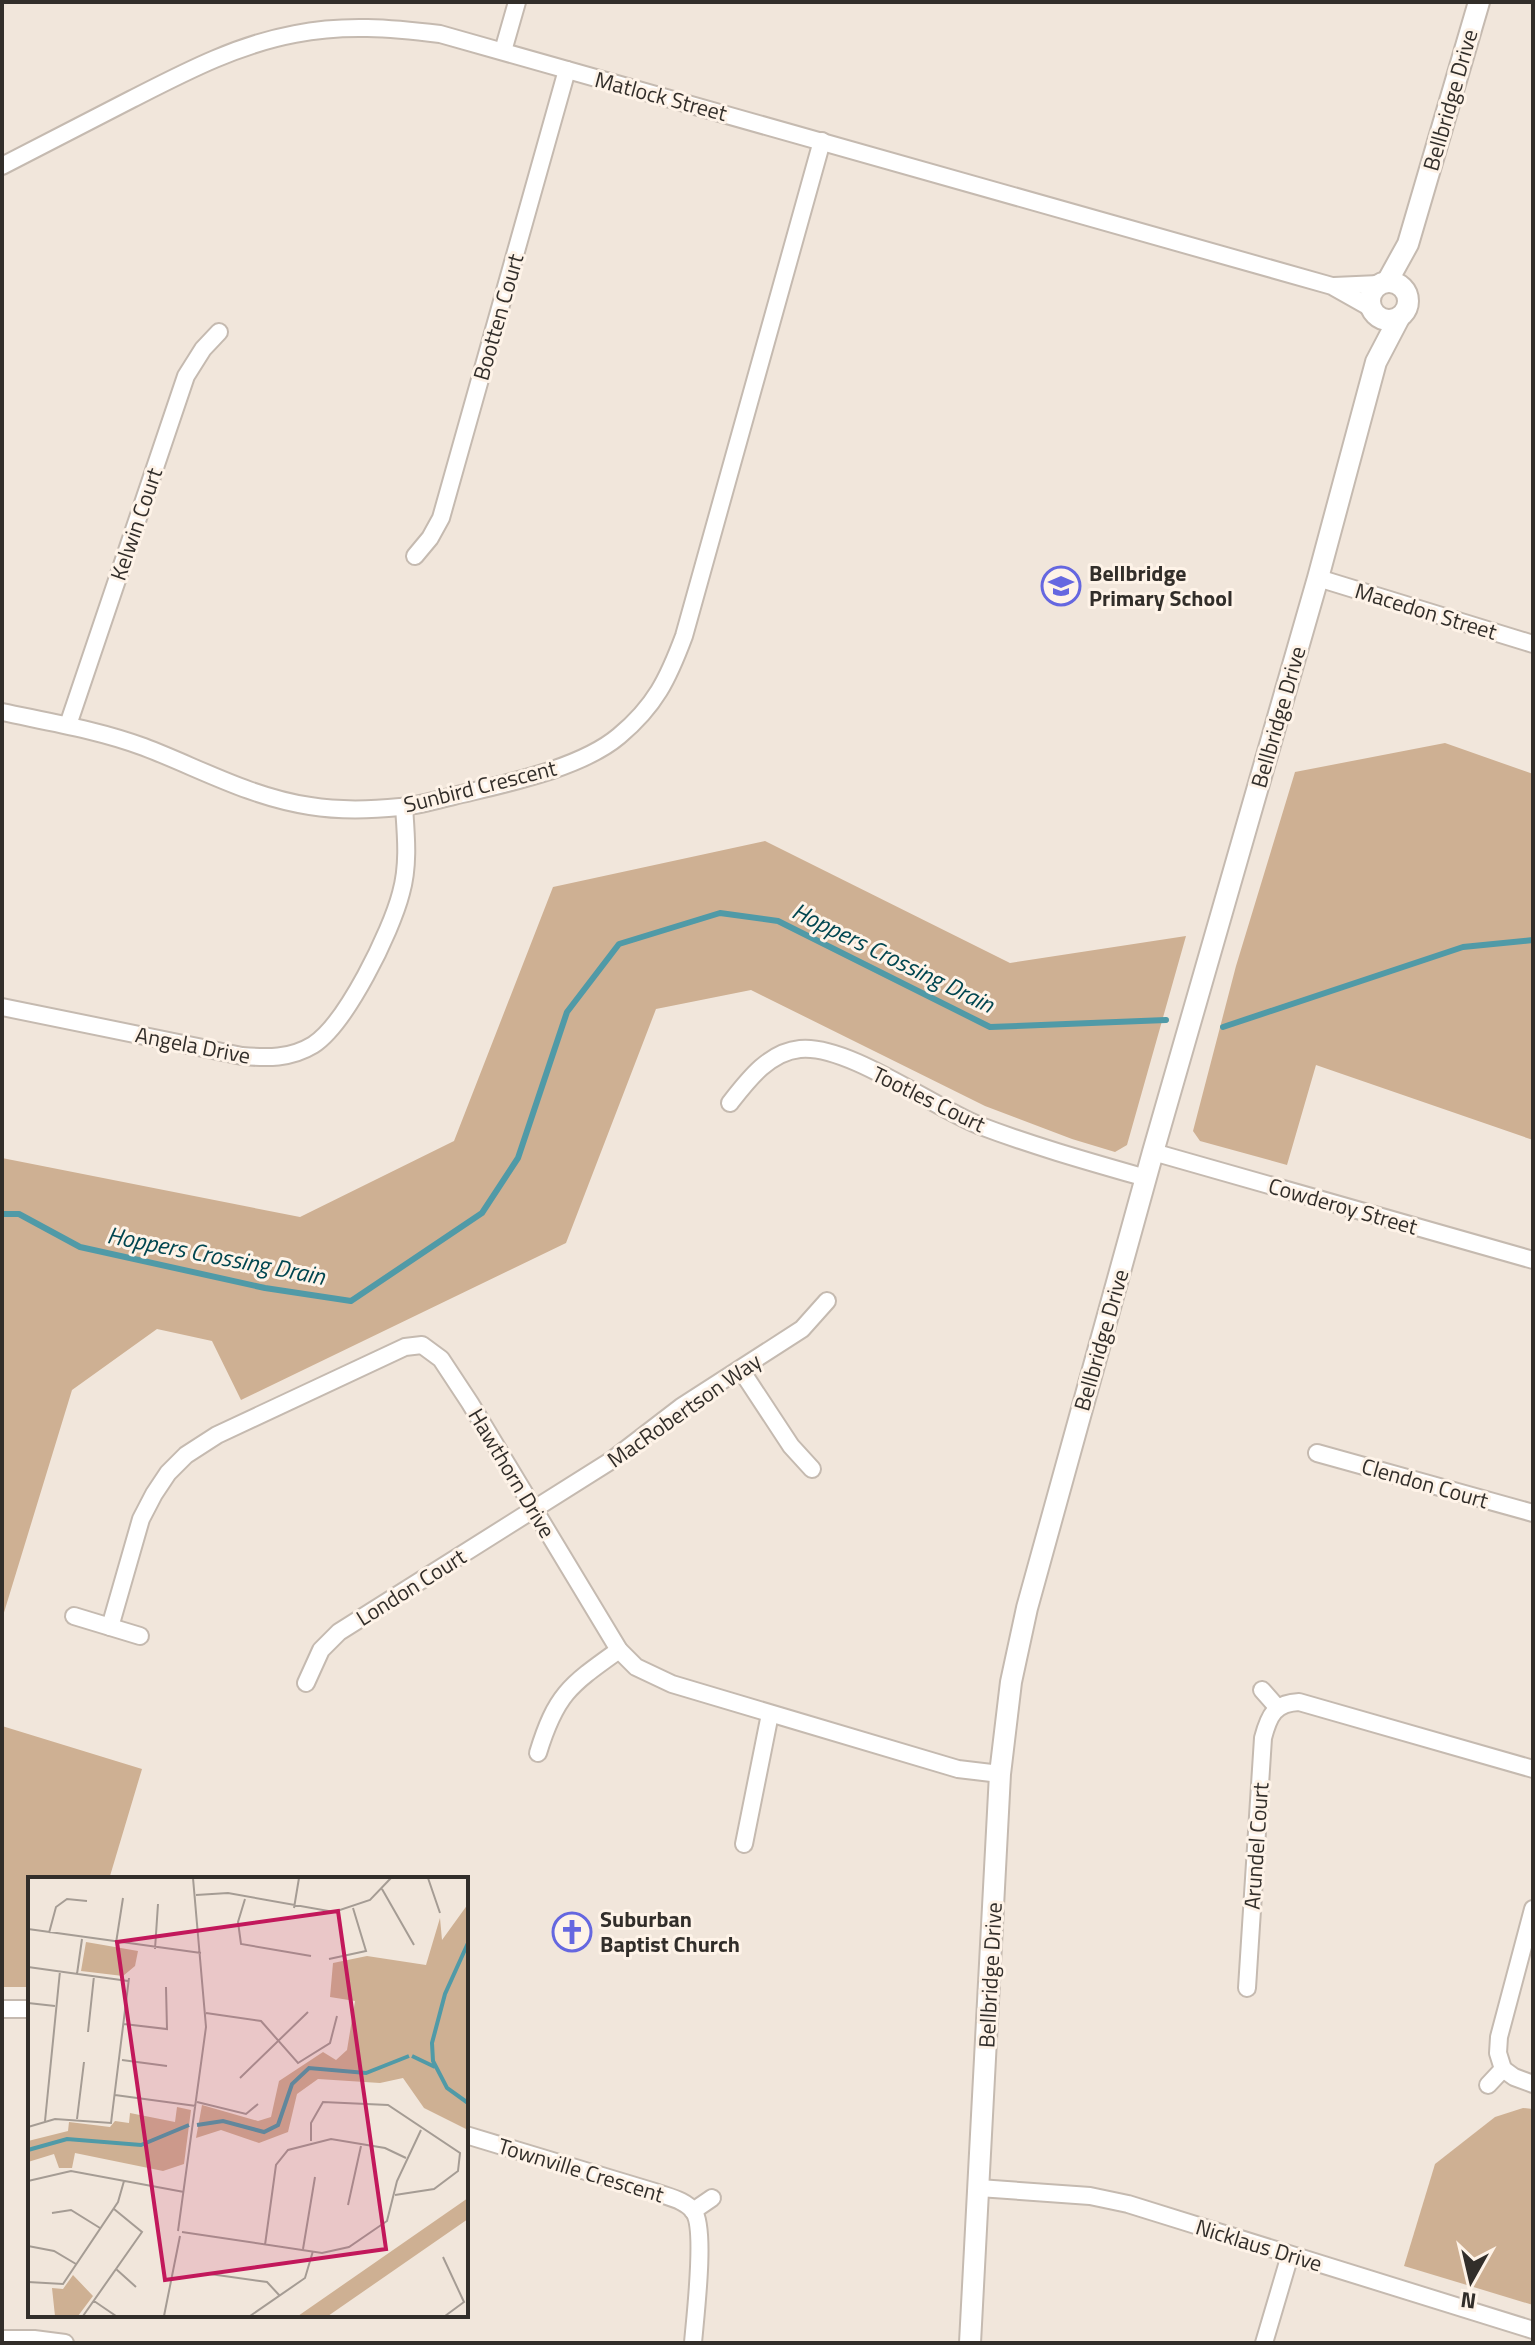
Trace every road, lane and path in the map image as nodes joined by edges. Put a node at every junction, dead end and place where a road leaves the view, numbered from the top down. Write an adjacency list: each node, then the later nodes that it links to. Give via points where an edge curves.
1 (517, 2): 3 (street)
2 (1479, 2): 7 (street, Bellbridge Drive)
3 (503, 51): 4 (street, Matlock Street); 6 (street, Matlock Street, via 440,34 385,27 295,34 201,64)
4 (567, 70): 5 (street, Matlock Street); 15 (street, Bootten Court, via 441,518)
5 (822, 141): 9 (street, Matlock Street); 20 (street, Sunbird Crescent, via 669,677 647,709 617,738 572,762)
6 (2, 166)
7 (1408, 244): 8 (street, Bellbridge Drive); 10 (street, Bellbridge Drive)
8 (1383, 283): 9 (street, Matlock Street); 10 (street, via 1400,285); 11 (street, via 1370,295)
9 (1332, 286): 11 (street, Matlock Street)
10 (1408, 295): 12 (street)
11 (1373, 311): 12 (street, via 1386,320); 14 (street, Bellbridge Drive)
12 (1399, 318): 14 (street, Bellbridge Drive)
13 (219, 332): 19 (street, Kelwin Court, via 186,376)
14 (1376, 362): 16 (street, Bellbridge Drive)
15 (415, 556)
16 (1318, 578): 17 (street, Macedon Street); 23 (street, Bellbridge Drive)
17 (1533, 644)
18 (2, 712): 19 (street, Sunbird Crescent)
19 (68, 725): 20 (street, Sunbird Crescent, via 142,747 272,798 348,811)
20 (404, 807): 21 (street, Angela Drive, via 402,892 350,1002 332,1029 312,1045 288,1056 242,1056)
21 (2, 1007)
22 (730, 1103): 24 (street, Tootles Court, via 780,1054 825,1050 975,1124)
23 (1153, 1152): 24 (street, Bellbridge Drive); 25 (street, Cowderoy Street)
24 (1146, 1178): 42 (street, Bellbridge Drive, via 1027,1608)
25 (1533, 1260)
26 (827, 1301): 27 (street, MacRobertson Way, via 802,1329)
27 (741, 1370): 29 (street); 30 (street, MacRobertson Way)
28 (1317, 1453): 31 (street, Clendon Court)
29 (812, 1469)
30 (534, 1510): 33 (street, Hawthorn Drive, via 441,1359 430,1349 413,1345 217,1435 186,1455 168,1473 141,1519); 35 (street, Hawthorn Drive); 36 (street, London Court, via 339,1632 321,1650)
31 (1533, 1513)
32 (74, 1616): 33 (street)
33 (110, 1627): 34 (street)
34 (140, 1636)
35 (619, 1650): 39 (street, Hawthorn Drive, via 652,1676); 40 (street, via 560,1700)
36 (306, 1683)
37 (1262, 1690): 38 (street)
38 (1277, 1707): 41 (street, via 1299,1702); 45 (street, Arundel Court, via 1263,1738)
39 (770, 1714): 42 (street, Hawthorn Drive, via 958,1769); 43 (street)
40 (538, 1753)
41 (1533, 1769)
42 (1000, 1774): 52 (street, Bellbridge Drive)
43 (744, 1844)
44 (1533, 1909): 48 (street, via 1499,2037)
45 (1247, 1988)
46 (2, 2009): 47 (street)
47 (28, 2009)
48 (1503, 2069): 49 (street); 50 (street)
49 (1533, 2084)
50 (1488, 2085)
51 (468, 2136): 54 (street, Townville Crescent, via 655,2192)
52 (979, 2188): 55 (street, Nicklaus Drive, via 1128,2204); 60 (street, Bellbridge Drive)
53 (712, 2198): 54 (street)
54 (693, 2211): 59 (street, via 700,2236)
55 (1290, 2255): 56 (street, Nicklaus Drive); 61 (street)
56 (1533, 2330)
57 (2, 2339): 58 (street)
58 (65, 2343)
59 (693, 2343)
60 (970, 2343)
61 (1264, 2343)

